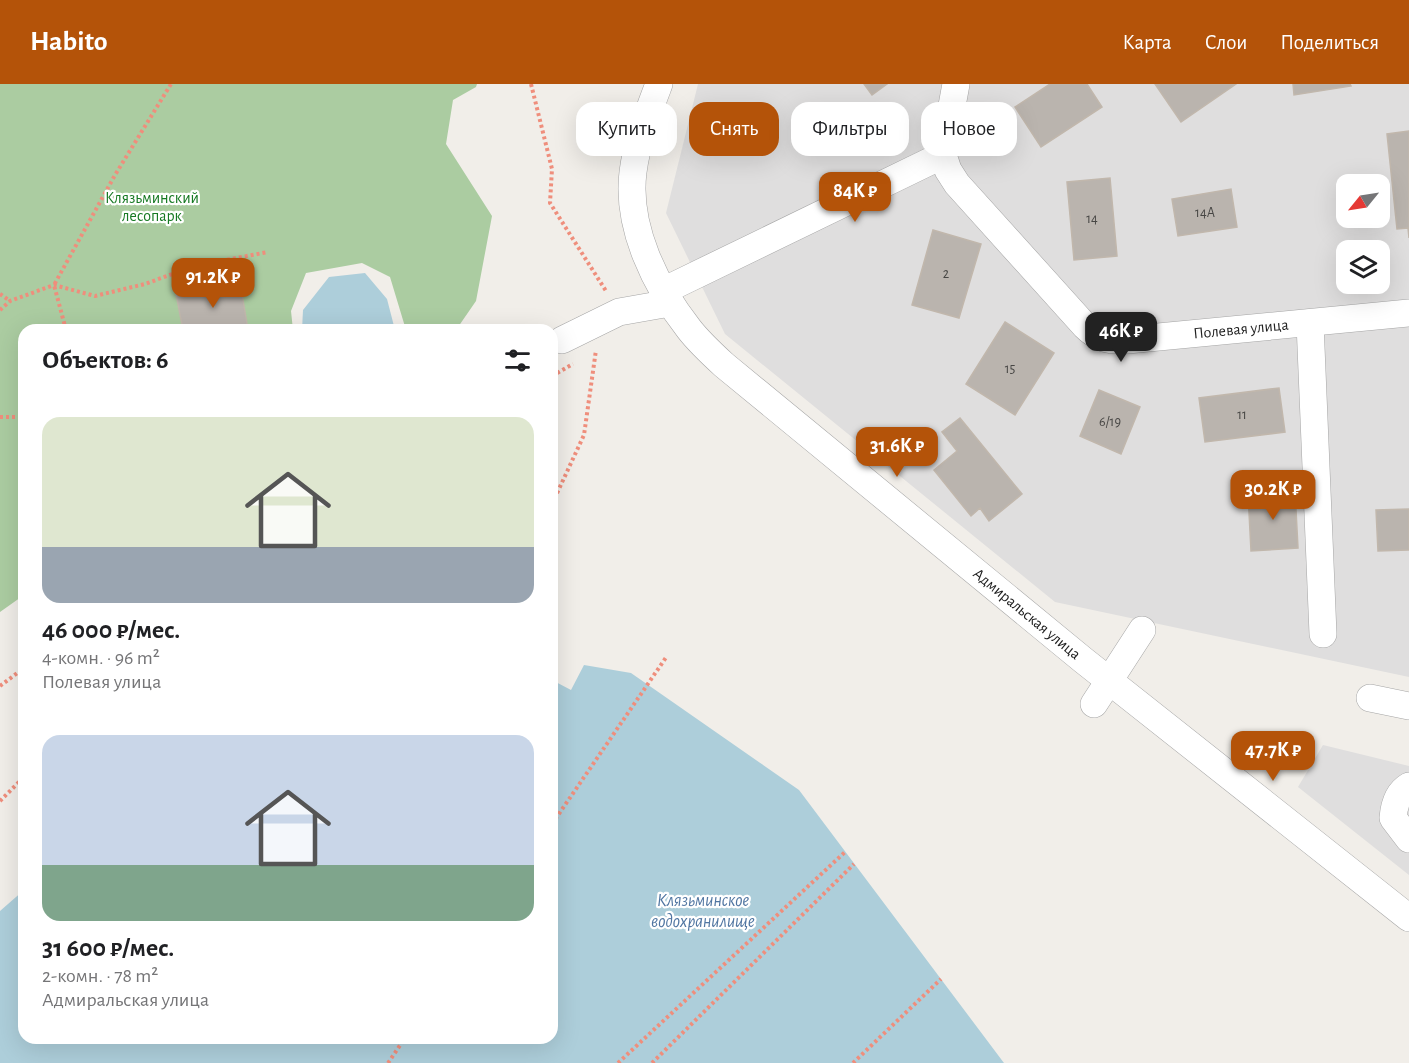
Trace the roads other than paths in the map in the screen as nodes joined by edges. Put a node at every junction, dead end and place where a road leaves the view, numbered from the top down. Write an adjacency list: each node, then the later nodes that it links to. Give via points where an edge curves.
1 (659, 84): 6 (street, Адмиральская улица, via 641,133 633,174 634,211 647,257)
2 (956, 84): 3 (street)
3 (953, 102)
4 (941, 156): 6 (street)
5 (943, 156): 8 (street, Полевая улица, via 957,183 1085,326 1103,339)
6 (667, 297): 9 (street, via 619,312); 12 (street, Адмиральская улица, via 690,331 724,366)
7 (1409, 313): 8 (street, Полевая улица)
8 (1310, 323): 11 (street)
9 (562, 340)
10 (1142, 630): 12 (street)
11 (1323, 634)
12 (1110, 681): 14 (street); 18 (street, Адмиральская улица)
13 (1370, 698): 15 (street)
14 (1094, 704)
15 (1409, 706)
16 (1409, 786): 17 (street, via 1394,804 1393,818)
17 (1409, 839)
18 (1409, 918)

